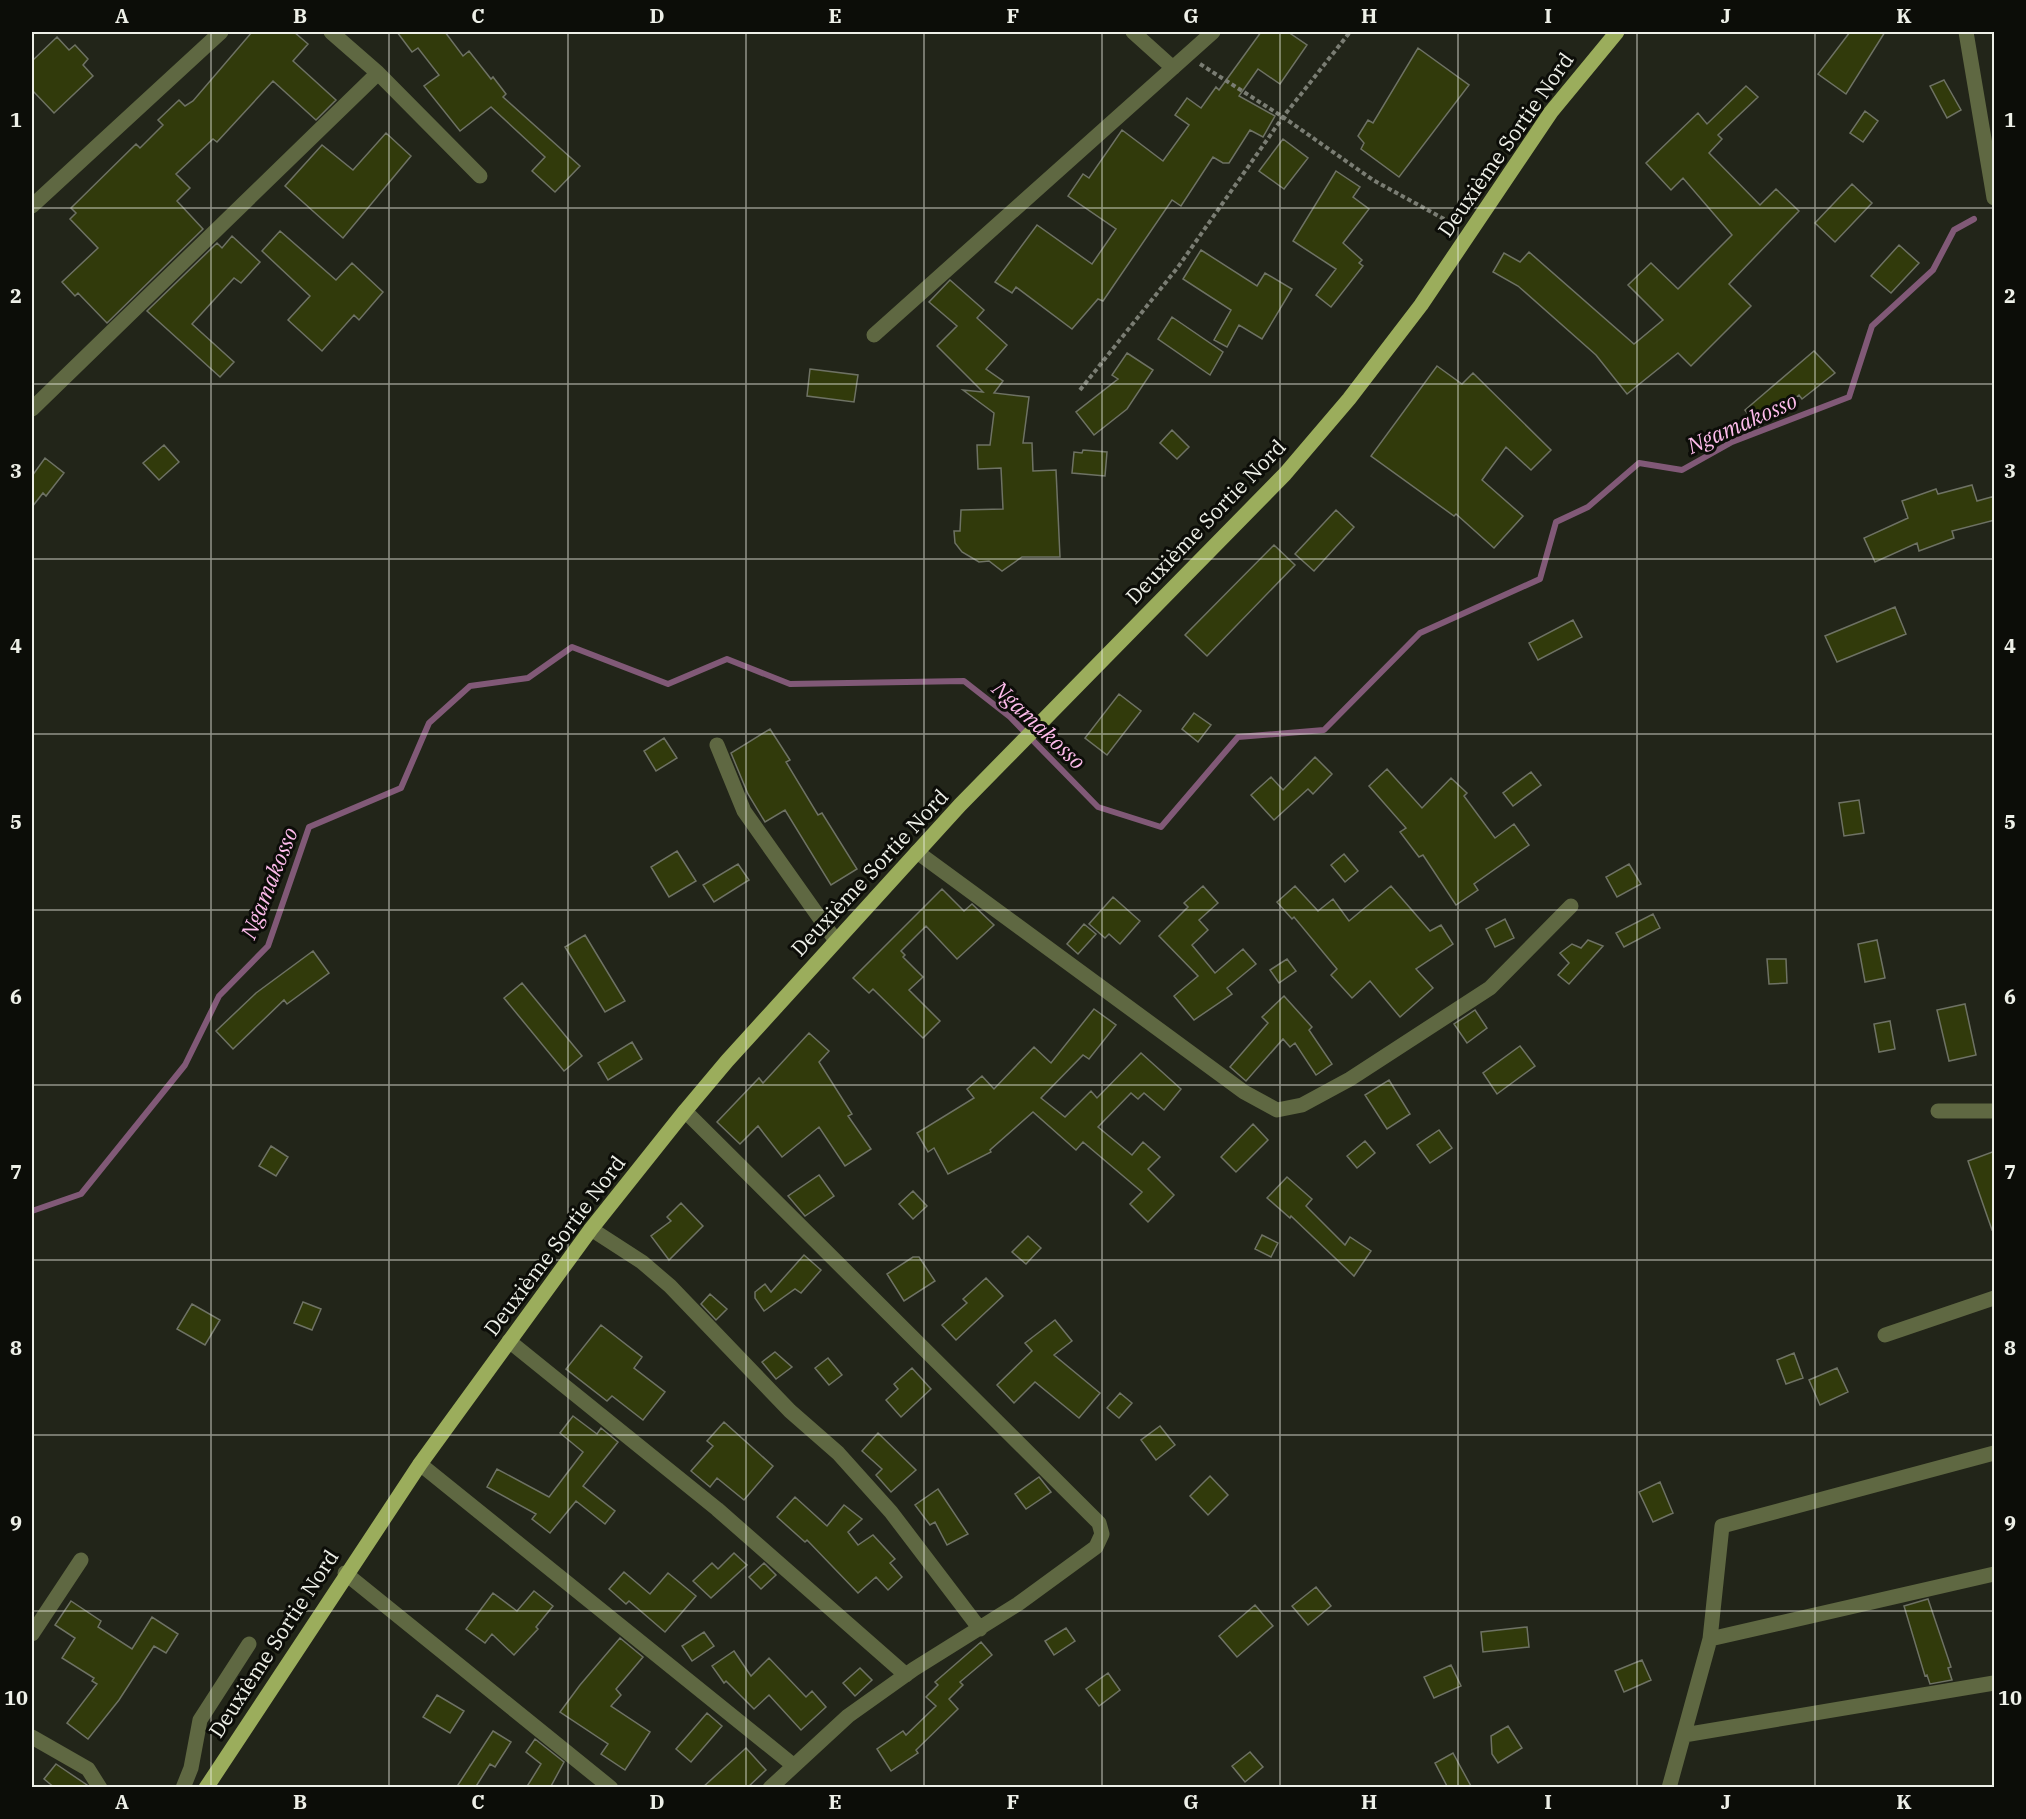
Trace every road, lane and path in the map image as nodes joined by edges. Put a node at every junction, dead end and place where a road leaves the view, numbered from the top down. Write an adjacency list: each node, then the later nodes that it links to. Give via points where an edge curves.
1 (220, 32): 14 (street)
2 (332, 32): 10 (street)
3 (1133, 32): 9 (street)
4 (1213, 32): 8 (street)
5 (1350, 32): 11 (path)
6 (1617, 32): 15 (main road, Deuxième Sortie Nord, via 1551,112)
7 (1966, 32): 13 (street)
8 (1186, 56): 9 (street); 11 (path)
9 (1173, 68): 16 (street)
10 (378, 73): 12 (street); 18 (street)
11 (1283, 117): 15 (path, via 1373,180); 17 (path, via 1178,267)
12 (480, 176)
13 (1995, 198)
14 (32, 206)
15 (1469, 233): 20 (main road, Deuxième Sortie Nord, via 1421,305 1285,474)
16 (874, 334)
17 (1080, 390)
18 (32, 409)
19 (717, 744): 22 (street, via 744,812)
20 (917, 852): 21 (street, via 1244,1092 1276,1110 1302,1105 1350,1079 1490,988); 22 (main road, Deuxième Sortie Nord)
21 (1571, 906)
22 (836, 940): 23 (main road, Deuxième Sortie Nord)
23 (685, 1111): 26 (main road, Deuxième Sortie Nord); 35 (street, via 1099,1523 1102,1534 1096,1547)
24 (1995, 1111): 25 (street)
25 (1938, 1112)
26 (591, 1229): 29 (main road, Deuxième Sortie Nord); 35 (street, via 642,1262 670,1286 790,1412 838,1453 891,1512)
27 (1995, 1298): 28 (street)
28 (1885, 1335)
29 (509, 1341): 31 (main road, Deuxième Sortie Nord); 39 (street, via 717,1509)
30 (1995, 1453): 37 (street, via 1722,1526)
31 (420, 1464): 33 (main road, Deuxième Sortie Nord); 43 (street)
32 (81, 1560): 36 (street)
33 (345, 1573): 46 (main road, Deuxième Sortie Nord); 47 (street)
34 (1995, 1574): 37 (street)
35 (980, 1629): 39 (street)
36 (32, 1634)
37 (1710, 1639): 41 (street)
38 (249, 1644): 45 (street, via 200,1720)
39 (906, 1675): 43 (street, via 848,1716)
40 (1995, 1683): 41 (street)
41 (1684, 1735): 49 (street)
42 (32, 1737): 44 (street, via 88,1769)
43 (793, 1765): 48 (street)
44 (100, 1788)
45 (183, 1788)
46 (206, 1788)
47 (611, 1788)
48 (770, 1788)
49 (1669, 1788)

